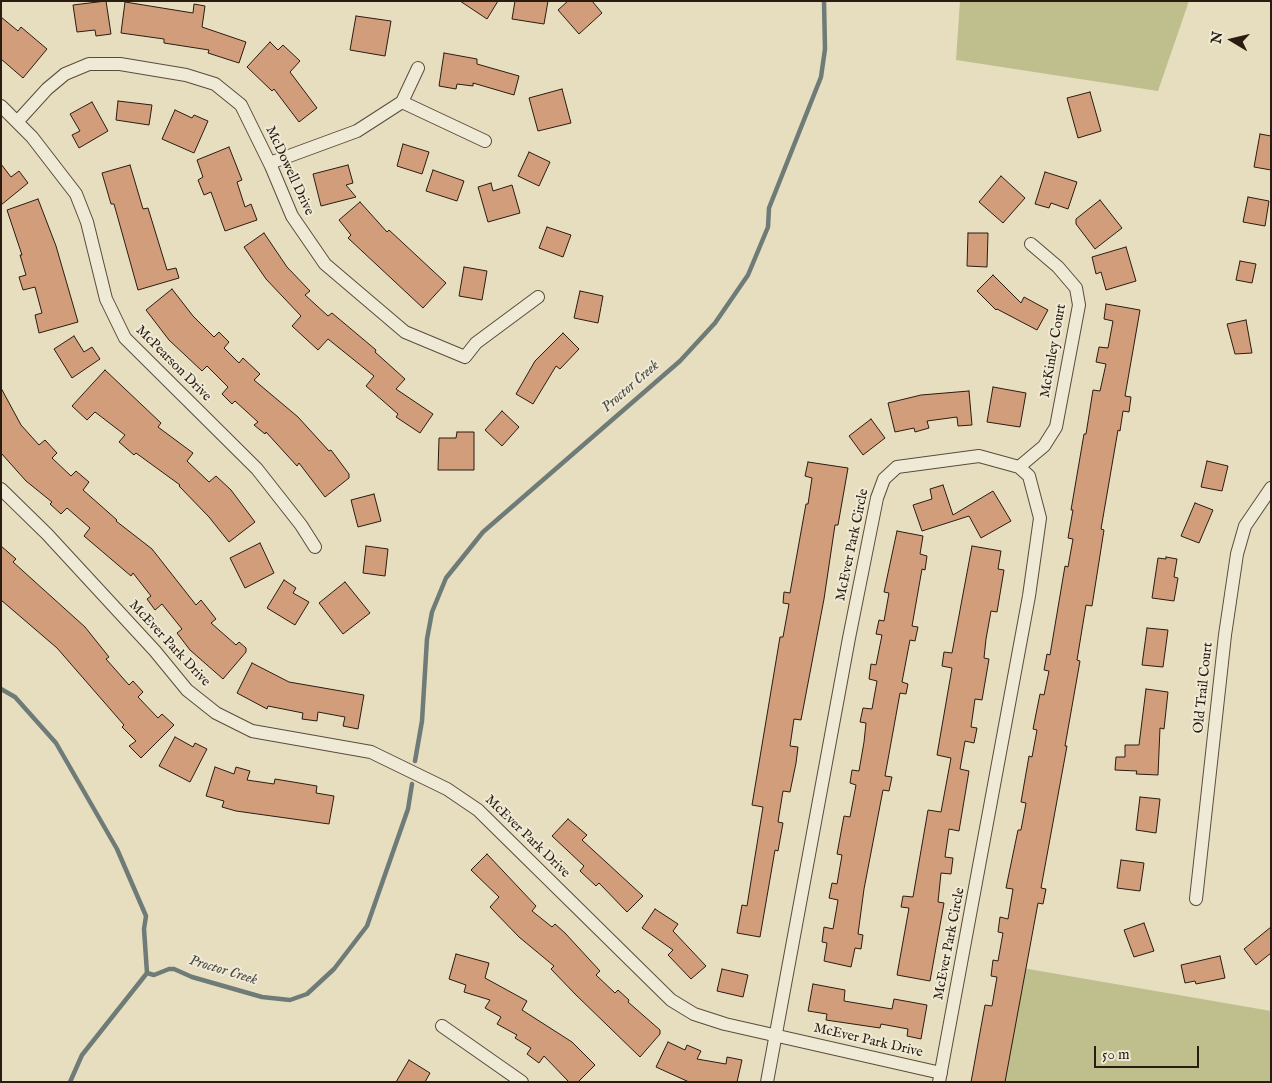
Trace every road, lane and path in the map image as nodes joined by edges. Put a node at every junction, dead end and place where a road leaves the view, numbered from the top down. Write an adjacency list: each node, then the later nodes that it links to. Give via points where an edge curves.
1 (418, 68): 2 (street)
2 (402, 102): 5 (street); 6 (street, via 357,130)
3 (1, 106): 4 (street, McPearson Drive)
4 (17, 122): 6 (street, McDowell Drive, via 65,74 89,64 120,64 186,75 215,84 241,105); 12 (street, McPearson Drive, via 58,168 76,194 87,222 106,299 124,338 257,469)
5 (485, 141)
6 (270, 162): 8 (street, McDowell Drive, via 292,216 325,264 406,332 465,357 476,343)
7 (1031, 244): 9 (street, McKinley Court, via 1076,288 1079,305 1056,427 1044,446)
8 (538, 296)
9 (1019, 467): 15 (street, McEver Park Circle, via 978,456 897,467 884,479 877,498 849,638); 16 (street, McEver Park Circle, via 1029,476 1040,518 1029,596)
10 (1271, 488): 13 (street, Old Trail Court, via 1245,526 1237,554)
11 (1, 489): 15 (street, McEver Park Drive, via 53,541 188,690 216,713 252,731 372,752 447,789 478,810 672,1000 694,1014)
12 (315, 547)
13 (1196, 899)
14 (442, 1026): 17 (street)
15 (776, 1036): 16 (street, McEver Park Drive); 18 (street, McEver Park Circle)
16 (940, 1077)
17 (522, 1082)
18 (767, 1082)

